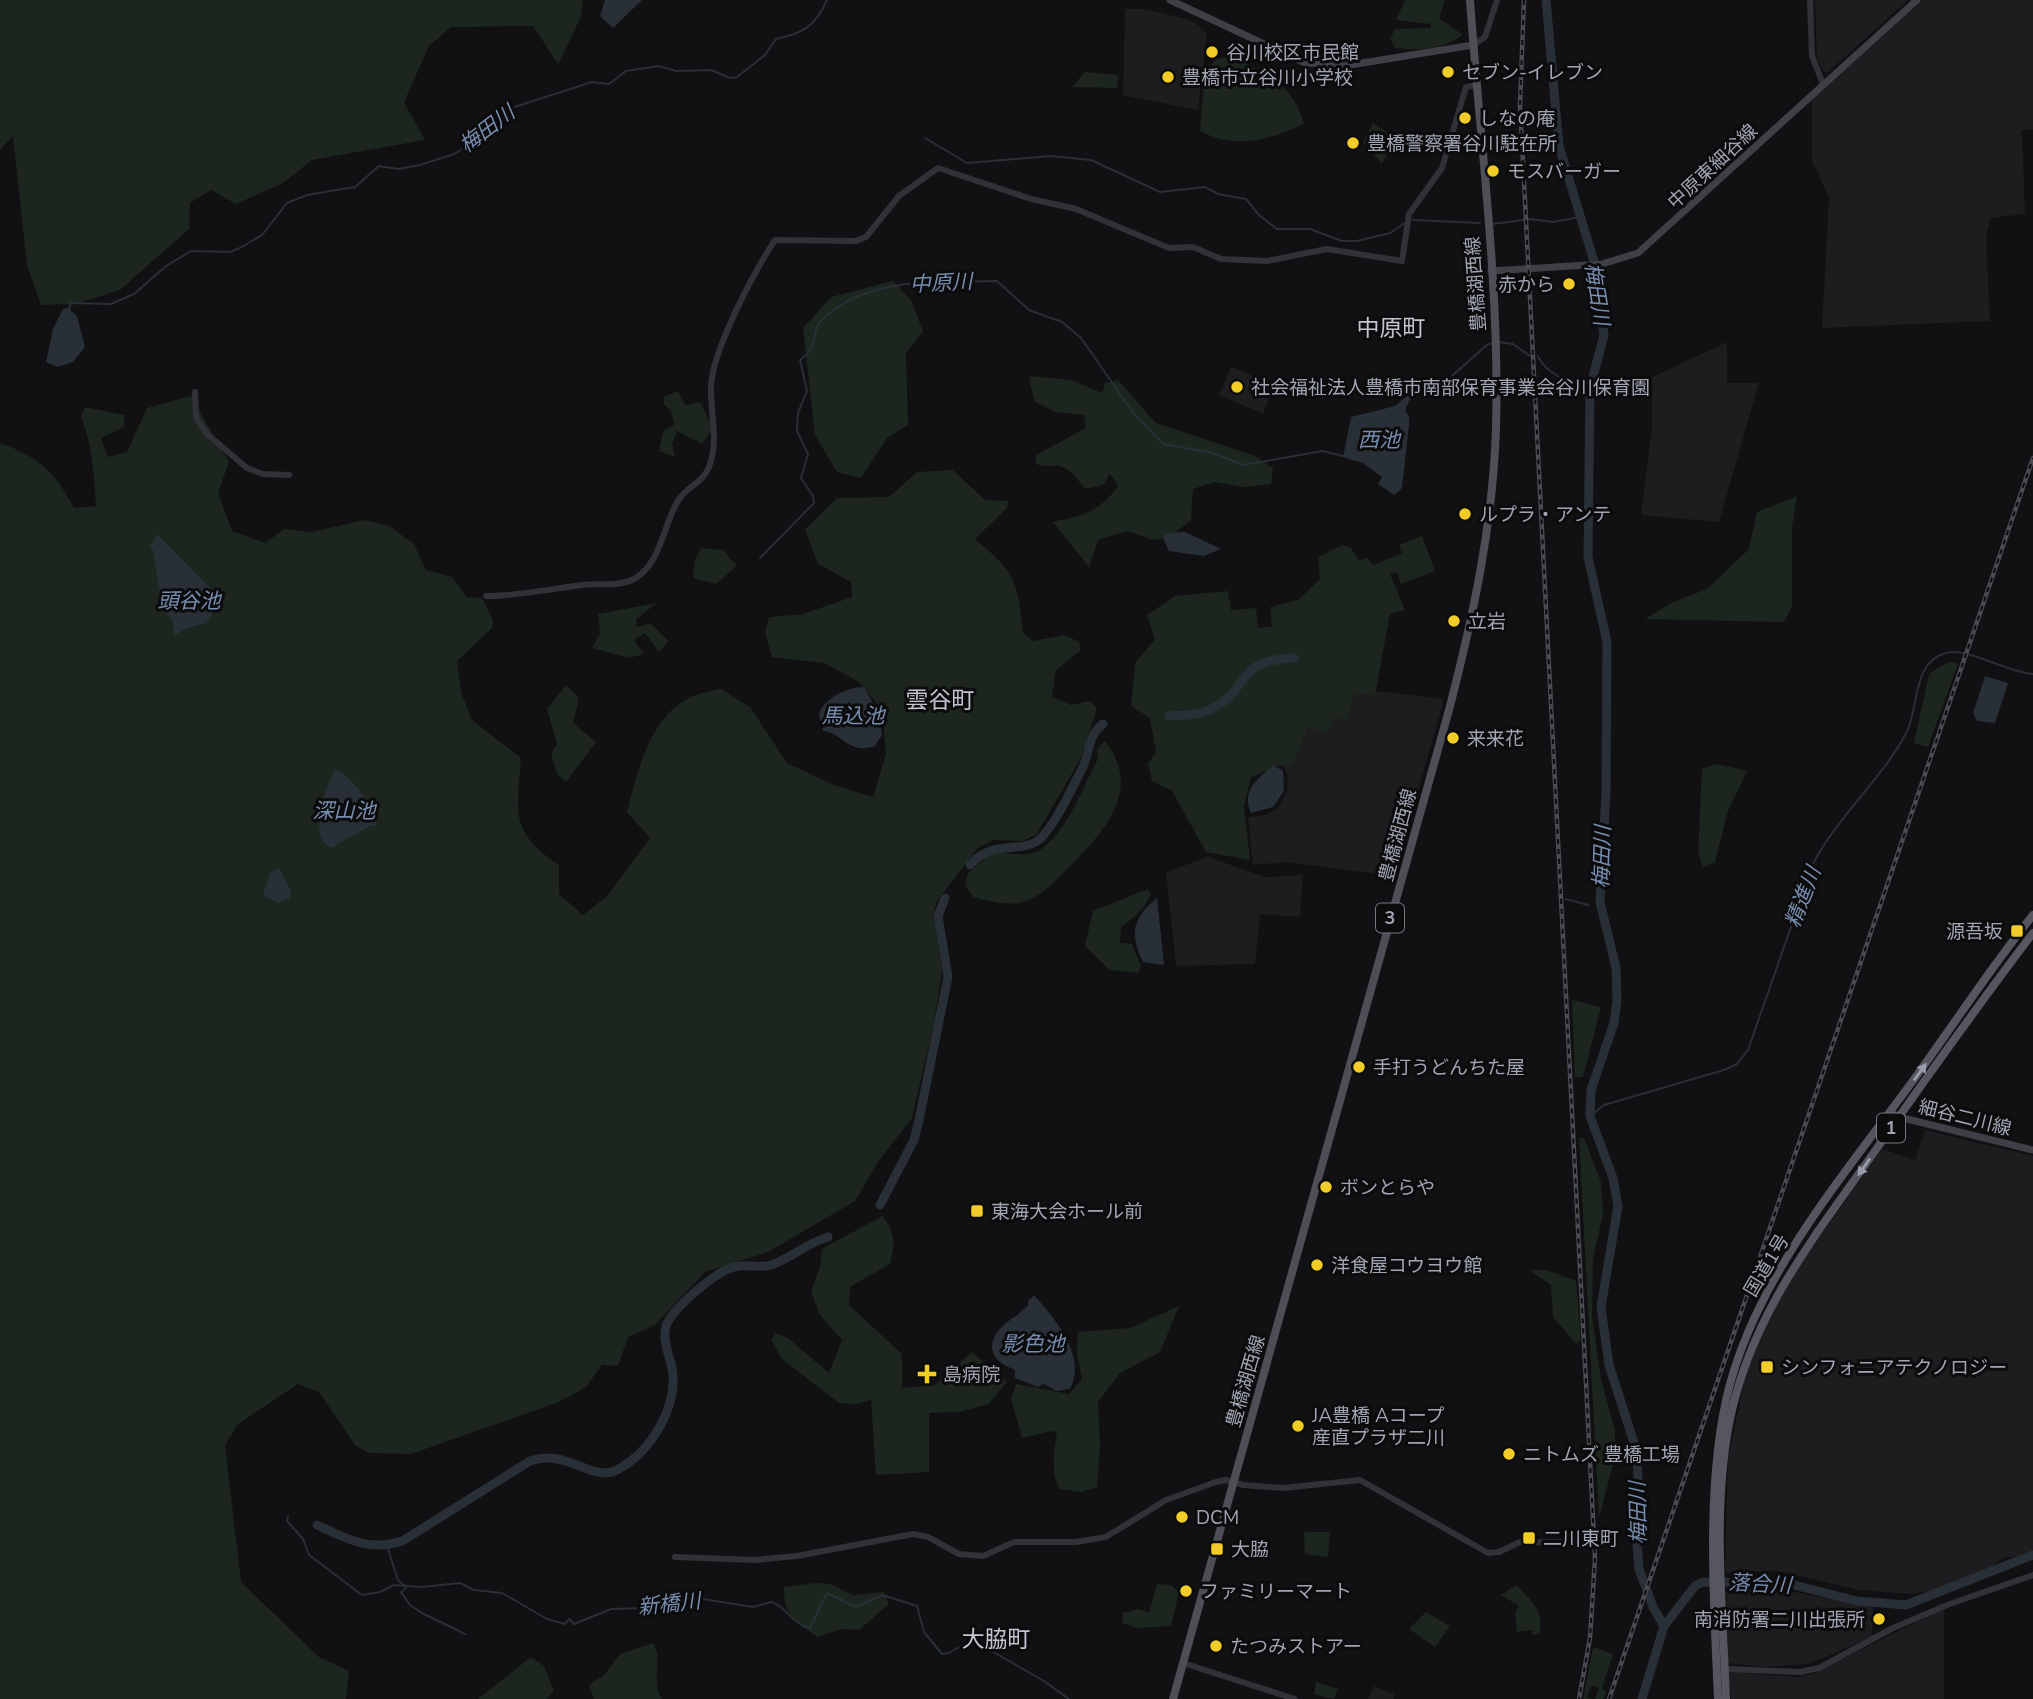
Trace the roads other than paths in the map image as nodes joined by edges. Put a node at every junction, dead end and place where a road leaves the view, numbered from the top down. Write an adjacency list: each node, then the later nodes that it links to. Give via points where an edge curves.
1 (1170, 0): 6 (main road, via 1305,63 1350,65)
2 (1470, 0): 6 (main road, 豊橋湖西線 / 3)
3 (1497, 0): 6 (street, via 1485,37)
4 (1810, 0): 7 (street, via 1812,56)
5 (1917, 0): 7 (main road, 中原東細谷線)
6 (1473, 45): 8 (main road, 豊橋湖西線 / 3)
7 (1823, 84): 9 (main road, 中原東細谷線, via 1651,243 1621,260)
8 (1477, 85): 9 (main road, 豊橋湖西線 / 3); 12 (street, via 1466,87 1442,168 1409,214 1402,261 1327,249 1267,261 1221,260 1193,247 1169,248 1076,209 938,168 899,196 866,237 856,241 775,240 730,321 711,385 715,440 707,473 678,500 660,547 638,576 525,596)
9 (1491, 271): 17 (main road, 豊橋湖西線 / 3, via 1496,428 1489,519 1470,630)
10 (195, 392): 11 (street, via 196,418 207,434 247,468)
11 (289, 475)
12 (486, 596)
13 (2033, 915): 15 (highway, 国道1号 / 1, one-way to 13)
14 (2033, 933): 15 (highway, 国道1号 / 1)
15 (1895, 1114): 16 (main road, 細谷二川線); 21 (highway, 国道1号 / 1, via 1758,1328 1729,1424)
16 (2033, 1150)
17 (1233, 1481): 18 (street, via 1283,1488 1360,1480 1488,1553 1520,1542); 19 (street, via 1205,1485 1166,1500 1106,1537 1014,1542 983,1556 959,1554 928,1536 913,1534 797,1556 755,1560); 22 (main road, 豊橋湖西線 / 3)
18 (1587, 1543)
19 (675, 1557)
20 (2033, 1574): 23 (street, via 1936,1609 1819,1668 1800,1672)
21 (1718, 1589): 23 (highway, 国道1号 / 1); 26 (highway, 国道1号 / 1)
22 (1183, 1663): 24 (main road, 豊橋湖西線 / 3); 25 (street)
23 (1725, 1669): 27 (highway, 国道1号 / 1)
24 (1173, 1699)
25 (1295, 1699)
26 (1718, 1699)
27 (1726, 1699)

